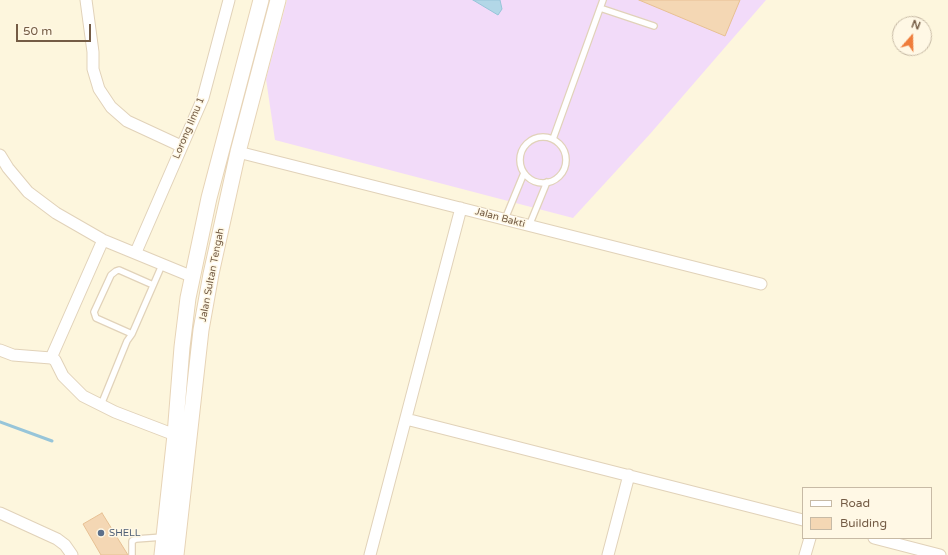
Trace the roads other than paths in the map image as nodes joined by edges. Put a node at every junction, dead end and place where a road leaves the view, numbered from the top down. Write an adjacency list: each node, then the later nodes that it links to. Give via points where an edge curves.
1 (86, 0): 9 (street, via 93,69 99,89 111,107 127,121)
2 (229, 0): 9 (street, Lorong Ilmu 1, via 203,98)
3 (261, 0): 20 (main road, Jalan Sultan Tengah, via 210,198)
4 (278, 0): 10 (main road, Jalan Sultan Tengah)
5 (603, 0): 6 (lane)
6 (600, 8): 7 (lane); 8 (lane)
7 (654, 26)
8 (553, 139): 12 (lane, via 538,137 525,145 519,159); 13 (lane, via 564,151 565,167 554,180)
9 (181, 146): 18 (street, Lorong Ilmu 1)
10 (238, 152): 14 (street, Jalan Bakti); 38 (main road, Jalan Sultan Tengah, via 201,330)
11 (0, 155): 17 (street, via 28,192 56,213)
12 (524, 173): 13 (lane, via 530,179); 15 (lane)
13 (547, 182): 16 (lane)
14 (461, 208): 15 (street, Jalan Bakti); 27 (street)
15 (505, 219): 16 (street, Jalan Bakti)
16 (529, 226): 21 (street, Jalan Bakti)
17 (103, 240): 18 (street); 25 (street)
18 (136, 252): 19 (street)
19 (162, 265): 20 (street); 22 (lane)
20 (193, 277): 28 (main road, Jalan Sultan Tengah, via 185,320)
21 (761, 284)
22 (153, 285): 23 (lane); 23 (lane, via 116,271 111,275 94,312 96,318)
23 (132, 334): 26 (lane)
24 (0, 350): 25 (street, via 13,355)
25 (52, 358): 26 (street, via 63,376 83,396)
26 (101, 404): 28 (street)
27 (406, 419): 29 (street); 39 (street)
28 (175, 435): 32 (main road, Jalan Sultan Tengah)
29 (629, 476): 31 (street); 40 (street)
30 (0, 513): 35 (street, via 57,539)
31 (802, 520)
32 (164, 537): 36 (lane, via 132,541); 37 (main road, Jalan Sultan Tengah)
33 (810, 539): 41 (street)
34 (878, 539): 42 (street)
35 (72, 555)
36 (132, 555)
37 (162, 555)
38 (176, 555)
39 (370, 555)
40 (608, 555)
41 (805, 555)
42 (940, 555)

